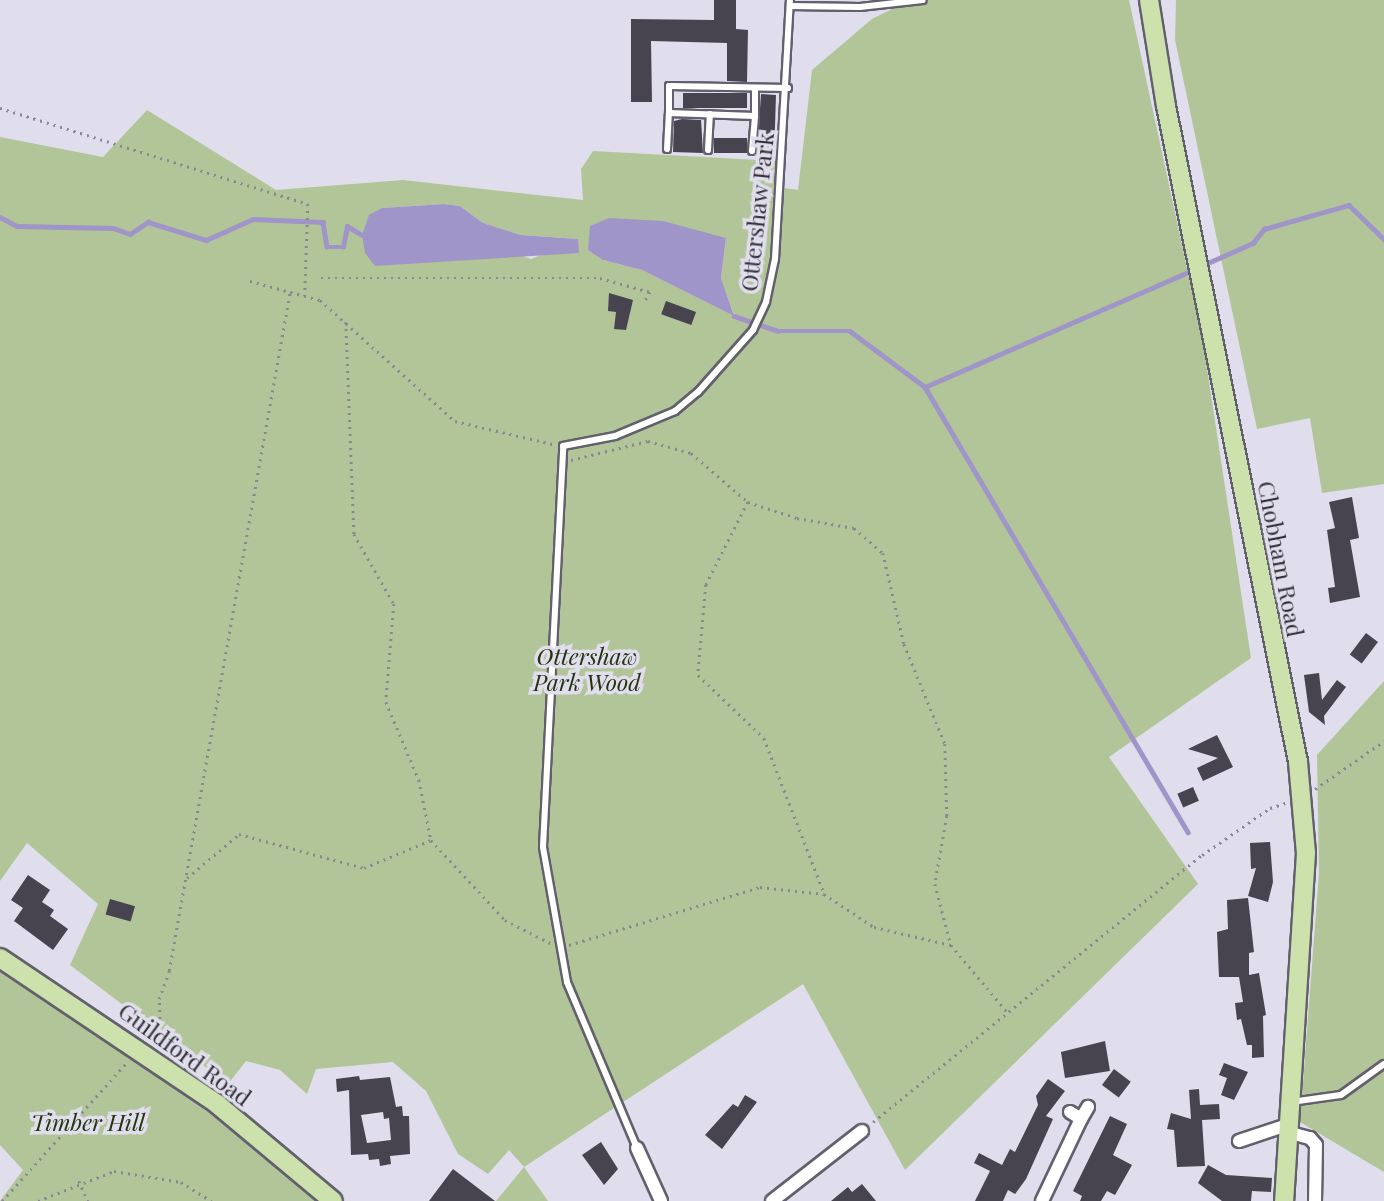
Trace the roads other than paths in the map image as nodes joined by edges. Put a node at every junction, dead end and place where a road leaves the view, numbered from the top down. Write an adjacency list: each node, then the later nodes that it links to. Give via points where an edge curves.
1 (923, 0): 3 (lane, Ottershaw Park, via 860,7)
2 (1149, 0): 14 (main road, Chobham Road, via 1166,106 1298,762 1303,921)
3 (790, 3): 5 (lane, Ottershaw Park)
4 (755, 88): 5 (lane); 6 (lane, via 669,86); 8 (lane)
5 (788, 88): 19 (lane, Ottershaw Park, via 775,259 753,330 698,393 659,422 563,446 543,848 568,982)
6 (669, 113): 7 (lane); 9 (lane)
7 (710, 114): 8 (lane); 10 (lane)
8 (755, 116): 11 (lane)
9 (667, 149)
10 (708, 150)
11 (752, 151)
12 (0, 958): 20 (main road, Guildford Road, via 217,1104)
13 (1384, 1064): 14 (lane, via 1341,1095)
14 (1289, 1102): 16 (main road, Chobham Road)
15 (1088, 1107): 23 (street, via 1076,1115)
16 (1287, 1129): 18 (street); 24 (main road, Chobham Road); 25 (street, via 1316,1145)
17 (862, 1131): 22 (street)
18 (1239, 1141)
19 (637, 1148): 21 (street)
20 (333, 1201)
21 (661, 1201)
22 (772, 1201)
23 (1042, 1201)
24 (1284, 1201)
25 (1315, 1201)

